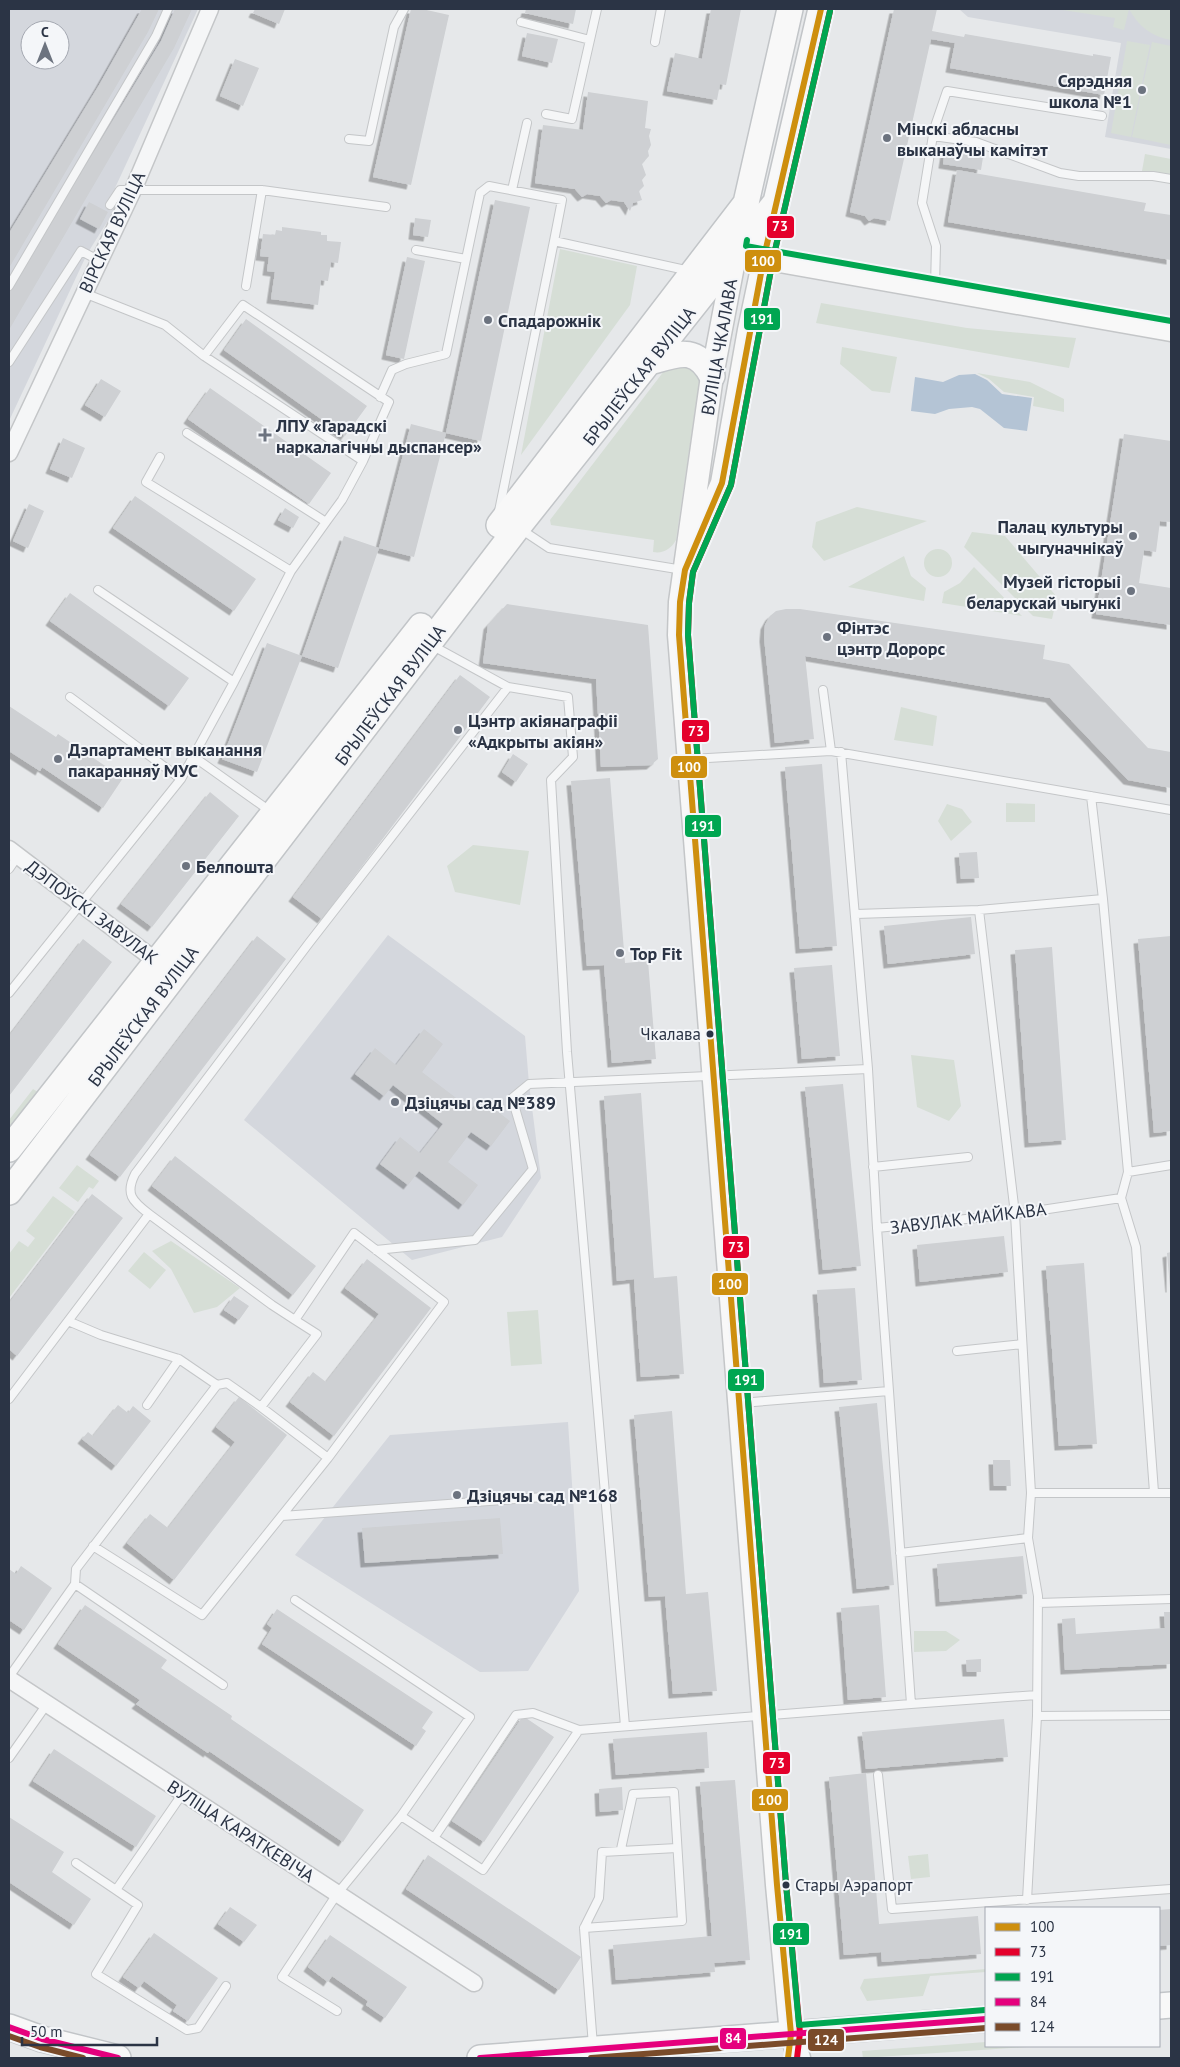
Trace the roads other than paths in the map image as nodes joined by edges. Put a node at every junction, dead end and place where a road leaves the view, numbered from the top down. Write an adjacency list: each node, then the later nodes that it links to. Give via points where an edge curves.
1 (168, 9): 33 (lane, via 156,36)
2 (210, 9): 19 (street, ВІРСКАЯ ВУЛІЦА)
3 (404, 9): 15 (lane, via 394,27 369,141)
4 (597, 9): 9 (lane)
5 (661, 9): 10 (lane)
6 (790, 9): 23 (main road, ВУЛІЦА ЧКАЛАВА)
7 (821, 9): 22 (main road, ВУЛІЦА ЧКАЛАВА)
8 (520, 22): 9 (lane)
9 (590, 40): 11 (lane, via 572,119)
10 (655, 42)
11 (546, 114)
12 (1102, 116): 14 (lane, via 947,91)
13 (527, 123): 21 (lane)
14 (933, 136): 16 (lane); 18 (lane, via 976,142 1060,173)
15 (349, 138)
16 (930, 150): 17 (lane); 35 (lane, via 922,204 936,246)
17 (945, 154)
18 (1171, 179)
19 (127, 190): 20 (lane); 24 (lane); 31 (street, ВІРСКАЯ ВУЛІЦА)
20 (262, 190): 25 (lane); 34 (lane)
21 (512, 190): 26 (lane, via 562,200); 30 (lane, via 489,186 480,193)
22 (776, 202): 28 (main road, БРЫЛЕЎСКАЯ ВУЛІЦА); 29 (main road, ВУЛІЦА ЧКАЛАВА)
23 (746, 203): 28 (main road, ВУЛІЦА ЧКАЛАВА); 32 (main road, БРЫЛЕЎСКАЯ ВУЛІЦА)
24 (110, 205)
25 (386, 207)
26 (554, 241): 32 (lane); 48 (lane)
27 (416, 250): 30 (lane)
28 (735, 252): 29 (main road); 40 (main road, БРЫЛЕЎСКАЯ ВУЛІЦА); 41 (main road, ВУЛІЦА ЧКАЛАВА)
29 (764, 257): 35 (main road); 49 (main road, ВУЛІЦА ЧКАЛАВА, via 722,483)
30 (466, 259): 42 (lane, via 446,354 392,370)
31 (100, 261): 36 (street, ВІРСКАЯ ВУЛІЦА); 39 (lane, via 81,251)
32 (692, 271): 48 (main road, БРЫЛЕЎСКАЯ ВУЛІЦА)
33 (9, 286)
34 (246, 286)
35 (934, 288): 37 (main road)
36 (84, 293): 38 (lane, via 164,325); 44 (street, ВІРСКАЯ ВУЛІЦА)
37 (1171, 330)
38 (204, 356): 42 (lane, via 242,305); 46 (lane)
39 (9, 362)
40 (650, 362): 41 (main road, via 687,354 697,357); 48 (main road, БРЫЛЕЎСКАЯ ВУЛІЦА)
41 (712, 376): 49 (main road, ВУЛІЦА ЧКАЛАВА)
42 (380, 396): 46 (lane, via 389,402)
43 (187, 433): 47 (lane)
44 (9, 453)
45 (160, 457): 50 (lane, via 146,482)
46 (363, 461): 47 (lane)
47 (326, 522): 50 (lane)
48 (507, 528): 49 (lane, via 549,548); 52 (main road, БРЫЛЕЎСКАЯ ВУЛІЦА); 64 (main road, БРЫЛЕЎСКАЯ ВУЛІЦА)
49 (684, 570): 60 (main road, ВУЛІЦА ЧКАЛАВА, via 678,635)
50 (291, 571): 53 (lane)
51 (98, 590): 53 (lane)
52 (429, 644): 54 (lane); 70 (main road, БРЫЛЕЎСКАЯ ВУЛІЦА)
53 (234, 682): 59 (lane)
54 (508, 687): 74 (lane, via 568,697 573,757 551,780); 82 (lane, via 135,1174 130,1192 135,1203)
55 (823, 690): 57 (lane)
56 (70, 697): 61 (lane)
57 (832, 751): 58 (lane); 60 (lane)
58 (841, 752): 62 (lane); 69 (lane)
59 (194, 757): 61 (lane); 64 (lane)
60 (688, 759): 73 (main road, ВУЛІЦА ЧКАЛАВА)
61 (181, 779): 67 (lane)
62 (1091, 796): 63 (lane); 66 (lane)
63 (1171, 810)
64 (274, 814): 70 (main road, БРЫЛЕЎСКАЯ ВУЛІЦА)
65 (12, 858): 67 (street, ДЭПОЎСКІ ЗАВУЛАК)
66 (1103, 899): 68 (lane); 79 (lane)
67 (80, 903): 70 (street, ДЭПОЎСКІ ЗАВУЛАК); 71 (lane)
68 (979, 910): 69 (lane); 83 (lane)
69 (856, 914): 72 (lane)
70 (166, 968): 75 (main road, БРЫЛЕЎСКАЯ ВУЛІЦА); 80 (main road, БРЫЛЕЎСКАЯ ВУЛІЦА)
71 (9, 993)
72 (868, 1069): 73 (lane); 78 (lane)
73 (714, 1076): 74 (lane); 94 (main road, ВУЛІЦА ЧКАЛАВА)
74 (570, 1082): 85 (lane, via 529,1084 512,1098 533,1169 475,1240); 118 (lane)
75 (9, 1149)
76 (968, 1157): 78 (lane)
77 (1171, 1165): 79 (lane)
78 (873, 1167): 84 (lane)
79 (1128, 1172): 81 (lane)
80 (9, 1192)
81 (1121, 1198): 83 (lane, ЗАВУЛАК МАЙКАВА); 98 (lane, via 1136,1248)
82 (149, 1214): 86 (lane); 87 (lane)
83 (1014, 1214): 84 (lane, ЗАВУЛАК МАЙКАВА); 88 (lane)
84 (877, 1228): 92 (lane, ЗАВУЛАК МАЙКАВА)
85 (376, 1250): 86 (lane, via 354,1233); 97 (lane, via 444,1302)
86 (295, 1320): 96 (lane, via 317,1334)
87 (68, 1321): 90 (lane); 93 (lane)
88 (1022, 1344): 89 (lane); 100 (lane)
89 (957, 1351)
90 (178, 1359): 91 (lane); 95 (lane)
91 (216, 1385): 96 (lane, via 228,1383); 104 (lane)
92 (889, 1391): 94 (lane); 105 (lane, ЗАВУЛАК МАЙКАВА)
93 (9, 1399)
94 (740, 1403): 115 (main road, ВУЛІЦА ЧКАЛАВА)
95 (147, 1405)
96 (262, 1407): 97 (lane)
97 (328, 1458): 102 (lane)
98 (1154, 1492): 99 (lane); 100 (lane)
99 (1171, 1493)
100 (1031, 1494): 103 (lane)
101 (544, 1497): 102 (lane)
102 (282, 1516): 104 (lane, via 202,1615)
103 (1028, 1538): 105 (lane); 109 (lane)
104 (93, 1546): 106 (lane, via 76,1569)
105 (900, 1553): 114 (lane, ЗАВУЛАК МАЙКАВА)
106 (75, 1584): 110 (lane); 111 (lane)
107 (1171, 1599): 109 (lane)
108 (295, 1600): 123 (lane, via 470,1717)
109 (1038, 1603): 112 (lane)
110 (9, 1678): 113 (street, ВУЛІЦА КАРАТКЕВІЧА)
111 (223, 1685)
112 (1037, 1695): 114 (lane); 117 (lane)
113 (47, 1704): 120 (lane); 122 (street, ВУЛІЦА КАРАТКЕВІЧА)
114 (911, 1704): 115 (lane)
115 (764, 1715): 118 (lane); 139 (main road, ВУЛІЦА ЧКАЛАВА)
116 (1171, 1715): 117 (lane)
117 (1037, 1716): 131 (lane)
118 (625, 1726): 119 (lane)
119 (580, 1730): 124 (lane, via 533,1713 516,1715); 124 (lane, via 483,1870)
120 (9, 1758)
121 (878, 1774): 132 (lane, via 892,1909)
122 (183, 1793): 129 (lane); 130 (street, ВУЛІЦА КАРАТКЕВІЧА)
123 (401, 1816): 124 (lane); 130 (lane)
124 (434, 1838)
125 (678, 1848): 126 (lane); 126 (lane, via 674,1792 633,1794); 133 (lane, via 682,1921)
126 (621, 1849): 133 (lane, via 602,1852 598,1898)
127 (76, 1863): 129 (lane)
128 (1171, 1889): 131 (lane)
129 (116, 1890): 135 (lane, via 138,1905 96,1974 187,2030 198,2028)
130 (337, 1894): 134 (street, ВУЛІЦА КАРАТКЕВІЧА); 136 (lane, via 282,1977)
131 (1027, 1900): 132 (lane)
132 (995, 1905)
133 (584, 1928): 140 (lane)
134 (474, 1984)
135 (226, 1986)
136 (337, 2011)
137 (985, 2019): 139 (main road)
138 (9, 2027): 141 (main road)
139 (791, 2034): 140 (main road); 143 (main road); 144 (main road)
140 (593, 2050): 142 (main road)
141 (118, 2058)
142 (480, 2058)
143 (788, 2058)
144 (799, 2058)

